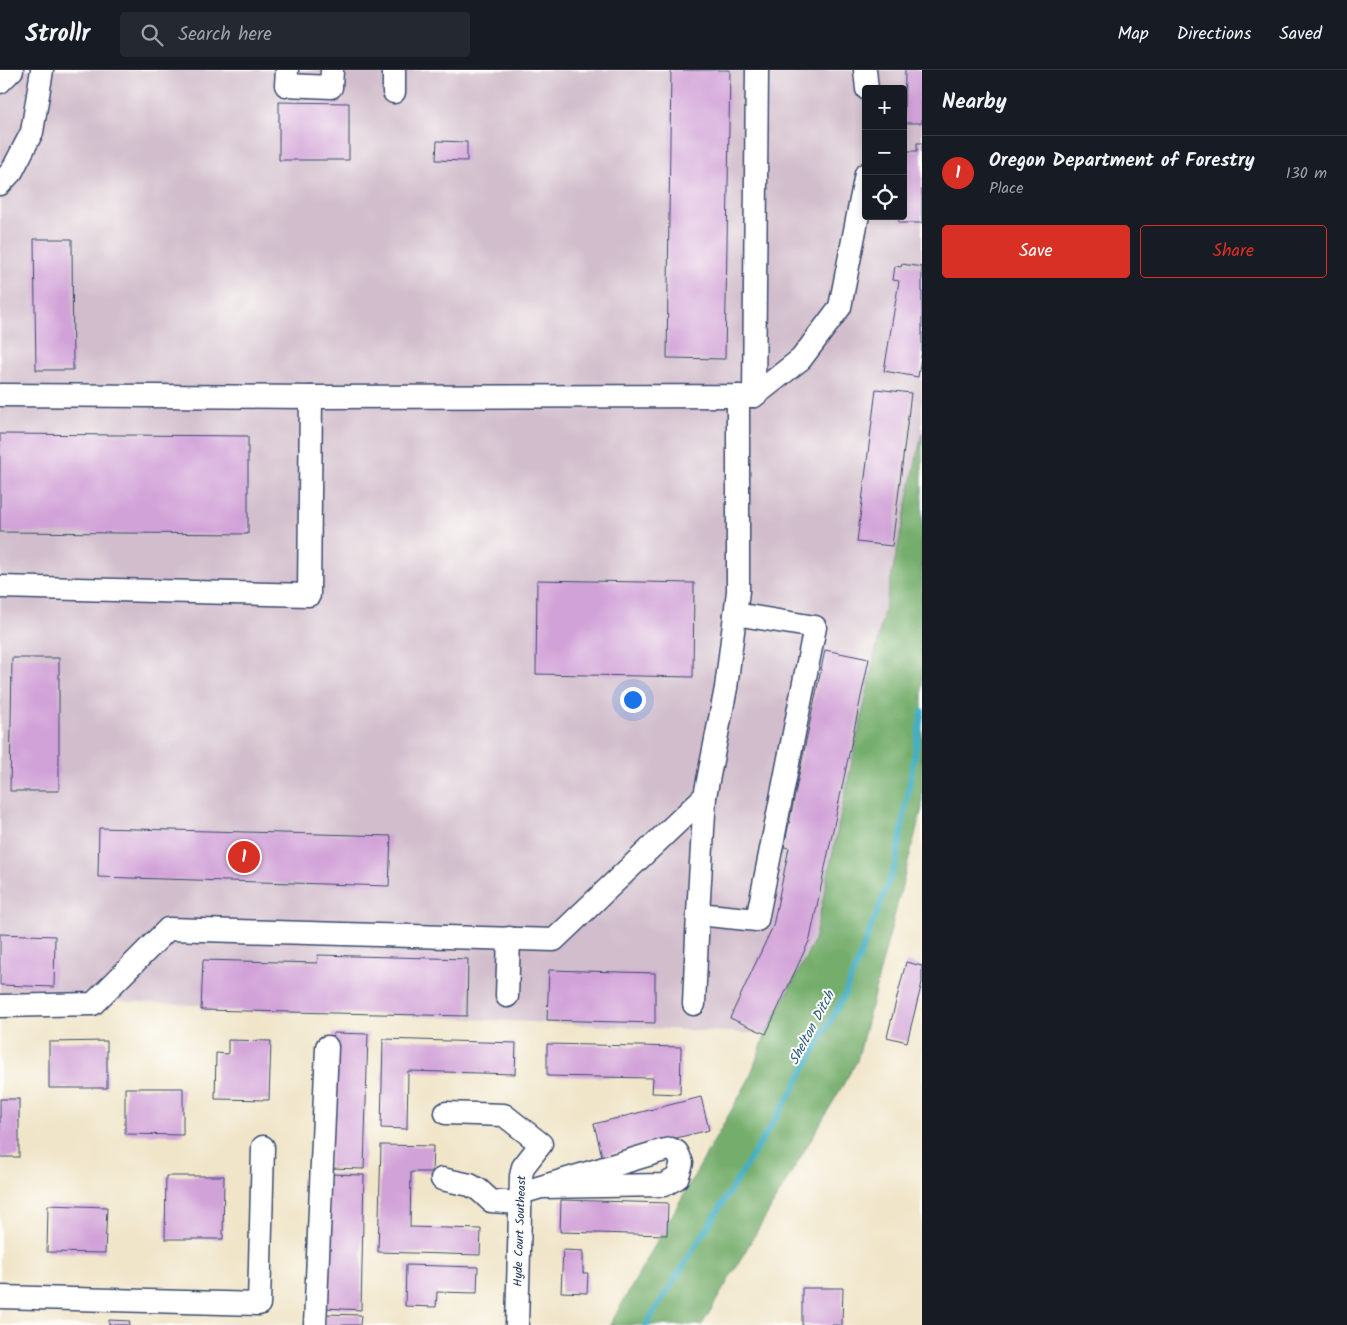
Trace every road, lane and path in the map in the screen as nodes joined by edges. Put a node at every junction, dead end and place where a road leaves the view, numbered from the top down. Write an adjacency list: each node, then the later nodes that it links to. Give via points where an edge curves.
1 (12, 70): 8 (street)
2 (42, 70): 12 (street, via 32,132 12,172)
3 (287, 70): 4 (street, via 286,85 331,87)
4 (332, 70)
5 (394, 70): 10 (street)
6 (757, 70): 14 (street)
7 (866, 70): 9 (street)
8 (0, 82)
9 (867, 85)
10 (394, 92)
11 (866, 175): 14 (street, via 840,307 801,359)
12 (0, 184)
13 (0, 395): 15 (street)
14 (746, 396): 15 (street); 17 (street)
15 (311, 397): 16 (street, via 309,595)
16 (0, 587)
17 (735, 614): 18 (street, via 726,688); 19 (street, via 815,627 757,920)
18 (705, 796): 19 (street); 20 (street, via 554,940)
19 (698, 914): 22 (street)
20 (509, 938): 21 (street); 23 (street, via 168,929 93,1004)
21 (507, 996)
22 (694, 1004)
23 (0, 1006)
24 (327, 1047): 31 (street)
25 (446, 1112): 29 (street, Hyde Court Southeast, via 504,1115 541,1144 523,1167)
26 (263, 1147): 30 (street, via 259,1304)
27 (442, 1179): 29 (street, via 470,1185 491,1201)
28 (542, 1186): 28 (street, via 671,1149 677,1152 682,1163 677,1178 664,1185); 29 (street)
29 (520, 1198): 32 (street, Hyde Court Southeast)
30 (0, 1297)
31 (315, 1325)
32 (517, 1325)

